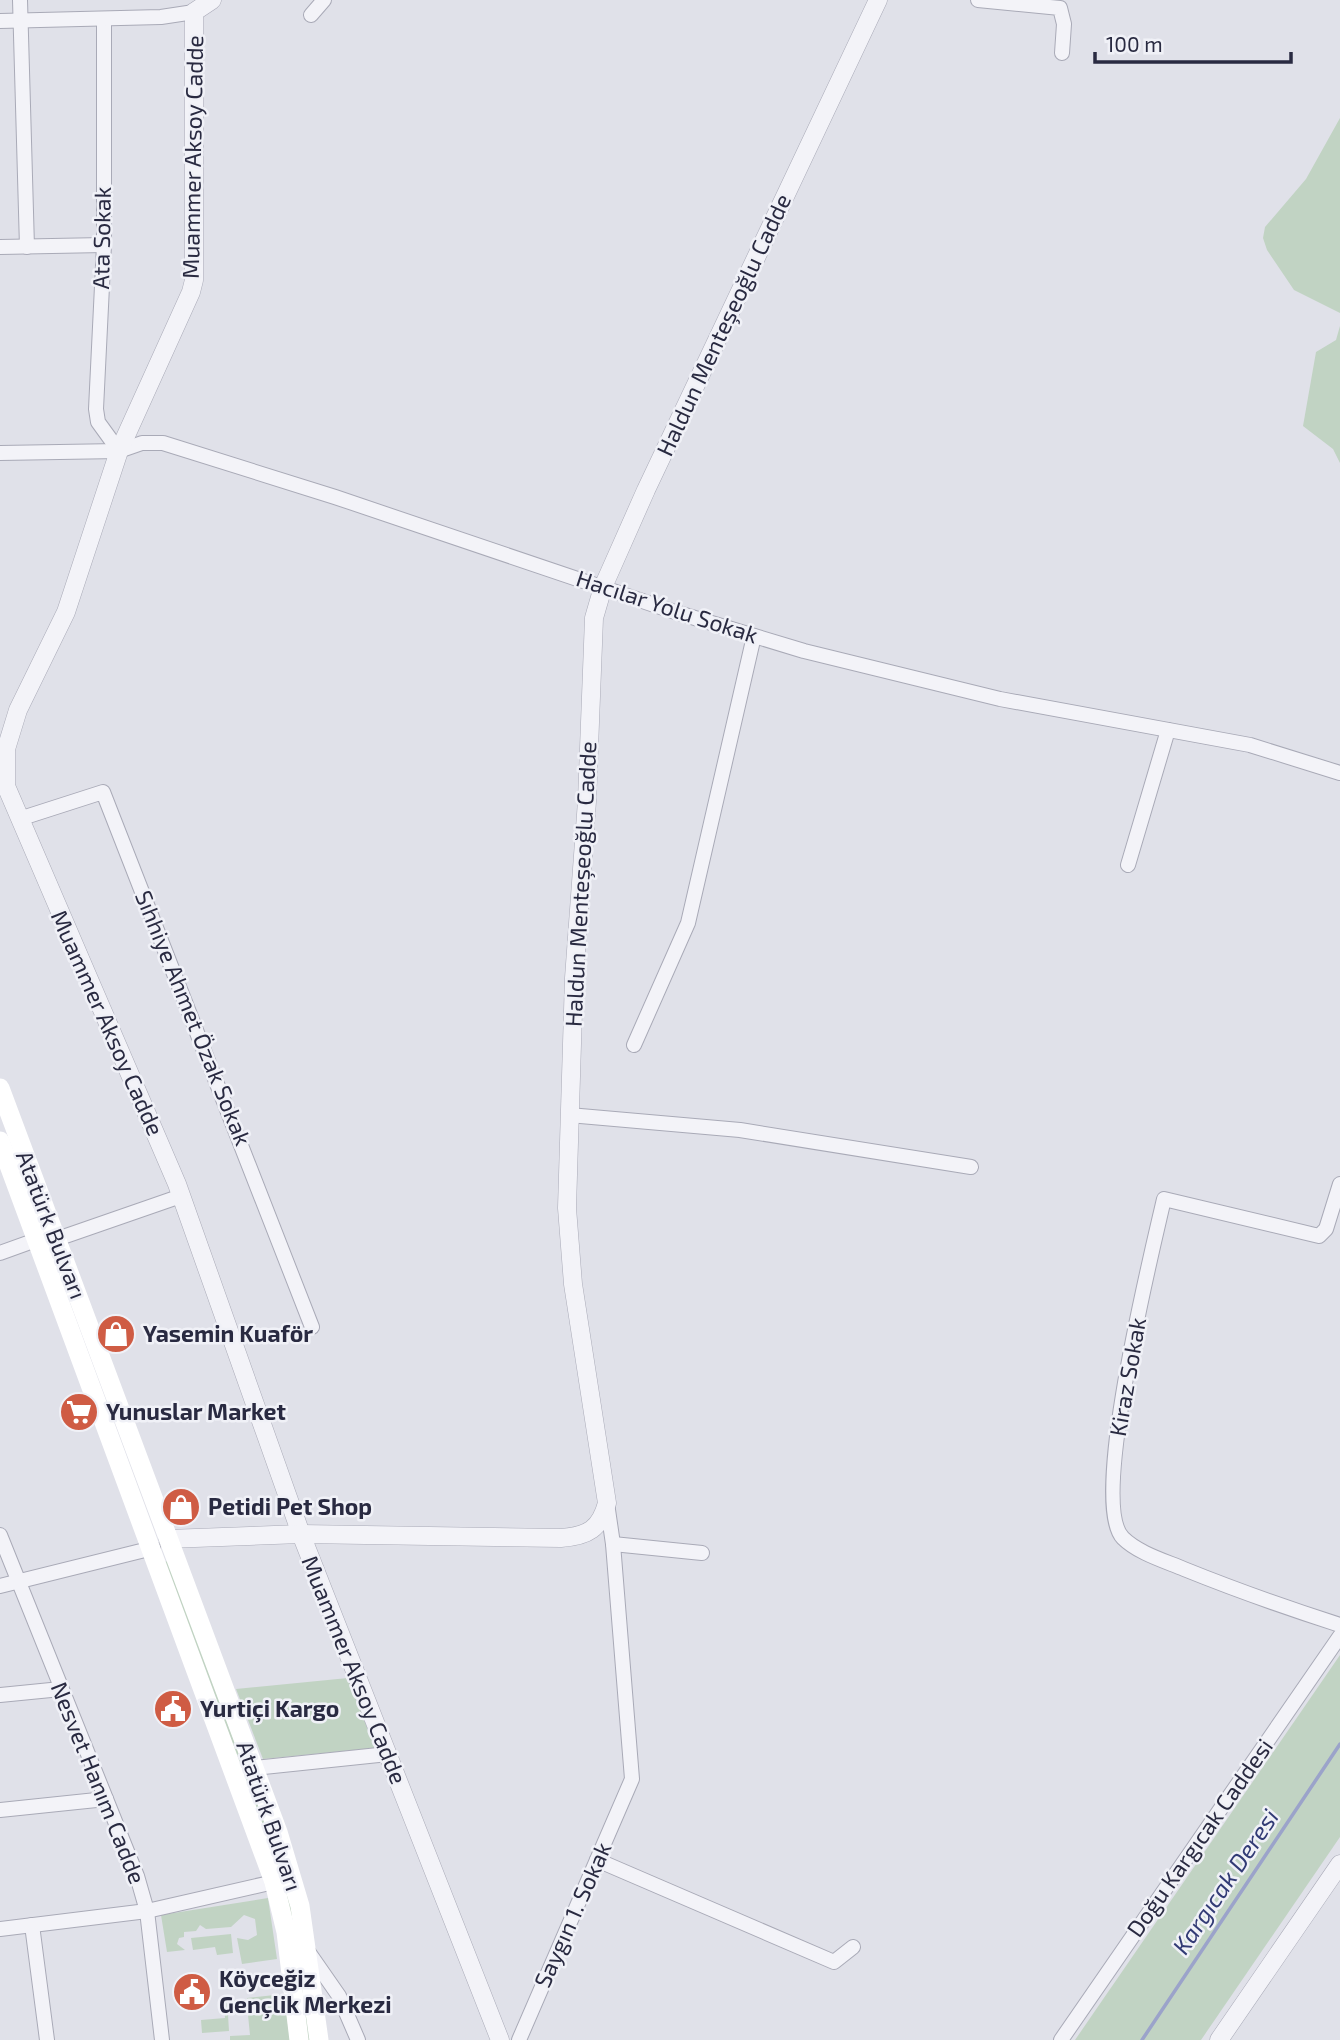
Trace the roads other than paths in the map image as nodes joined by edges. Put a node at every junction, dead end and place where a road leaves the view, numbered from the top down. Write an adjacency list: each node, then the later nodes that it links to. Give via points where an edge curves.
1 (20, 0): 9 (street)
2 (212, 0): 6 (street, Muammer Aksoy Cadde)
3 (324, 0): 7 (street)
4 (878, 0): 17 (street, Haldun Menteşeoğlu Cadde)
5 (978, 0): 11 (street, via 1060,8)
6 (194, 12): 8 (street); 15 (street, Muammer Aksoy Cadde, via 194,280)
7 (311, 15)
8 (104, 19): 9 (street); 12 (street, Ata Sokak)
9 (20, 21): 10 (street); 14 (street)
10 (0, 22)
11 (1062, 53)
12 (104, 245): 14 (street); 15 (street, Ata Sokak, via 96,409 98,422)
13 (0, 247): 14 (street)
14 (27, 247)
15 (118, 451): 16 (street, Hacılar Yolu Sokak); 17 (street, Hacılar Yolu Sokak, via 142,443 163,443); 21 (street, Muammer Aksoy Cadde, via 66,612 10,731)
16 (0, 453)
17 (603, 587): 18 (street, Hacılar Yolu Sokak); 26 (street, Haldun Menteşeoğlu Cadde, via 592,633)
18 (754, 636): 19 (street, Hacılar Yolu Sokak, via 1000,699); 24 (street, via 688,923)
19 (1168, 730): 20 (street, Hacılar Yolu Sokak, via 1250,745); 23 (street)
20 (1340, 773)
21 (3, 786): 22 (street, Muammer Aksoy Cadde)
22 (19, 819): 30 (street, Muammer Aksoy Cadde); 34 (street, Sıhhiye Ahmet Özak Sokak, via 103,792)
23 (1128, 865)
24 (634, 1045)
25 (0, 1088): 31 (main road, Atatürk Bulvarı)
26 (569, 1115): 28 (street, via 740,1130); 35 (street, Haldun Menteşeoğlu Cadde, via 566,1208 573,1284)
27 (0, 1140): 32 (main road, Atatürk Bulvarı)
28 (971, 1167)
29 (1340, 1184): 43 (street, Kiraz Sokak, via 1326,1229 1319,1236 1164,1199 1119,1418 1111,1510 1120,1535 1158,1558 1248,1595)
30 (181, 1196): 31 (street); 36 (street, Muammer Aksoy Cadde)
31 (57, 1239): 38 (main road, Atatürk Bulvarı)
32 (36, 1240): 33 (street); 38 (main road, Atatürk Bulvarı)
33 (0, 1253)
34 (312, 1327)
35 (607, 1503): 36 (street, via 598,1525 578,1537); 39 (street, Saygın 1. Sokak)
36 (300, 1534): 38 (street); 47 (street, Muammer Aksoy Cadde)
37 (0, 1535): 41 (street, Nesvet Hanım Cadde)
38 (160, 1543): 41 (street); 48 (main road, Atatürk Bulvarı); 53 (main road, Atatürk Bulvarı)
39 (613, 1544): 40 (street); 51 (street, Saygın 1. Sokak, via 633,1769 629,1790)
40 (702, 1553)
41 (19, 1583): 42 (street); 45 (street, Nesvet Hanım Cadde)
42 (0, 1586)
43 (1340, 1625)
44 (1340, 1636): 66 (street, Doğu Kargıcak Caddesi)
45 (61, 1689): 46 (street); 49 (street, Nesvet Hanım Cadde)
46 (0, 1695)
47 (388, 1754): 48 (street); 64 (street, Muammer Aksoy Cadde)
48 (254, 1768): 58 (main road, Atatürk Bulvarı, via 296,1889)
49 (106, 1799): 50 (street); 54 (street, Nesvet Hanım Cadde)
50 (0, 1811)
51 (597, 1860): 57 (street, via 834,1962); 65 (street, Saygın 1. Sokak)
52 (1340, 1864): 67 (street)
53 (274, 1882): 54 (street); 61 (main road, Atatürk Bulvarı)
54 (147, 1911): 55 (street); 60 (street, Nesvet Hanım Cadde)
55 (32, 1925): 56 (street); 59 (street)
56 (0, 1929)
57 (853, 1947)
58 (306, 1949): 62 (main road, Atatürk Bulvarı); 63 (street, via 340,1996)
59 (43, 2040)
60 (162, 2040)
61 (299, 2040)
62 (319, 2040)
63 (358, 2040)
64 (500, 2040)
65 (519, 2040)
66 (1061, 2040)
67 (1219, 2040)

